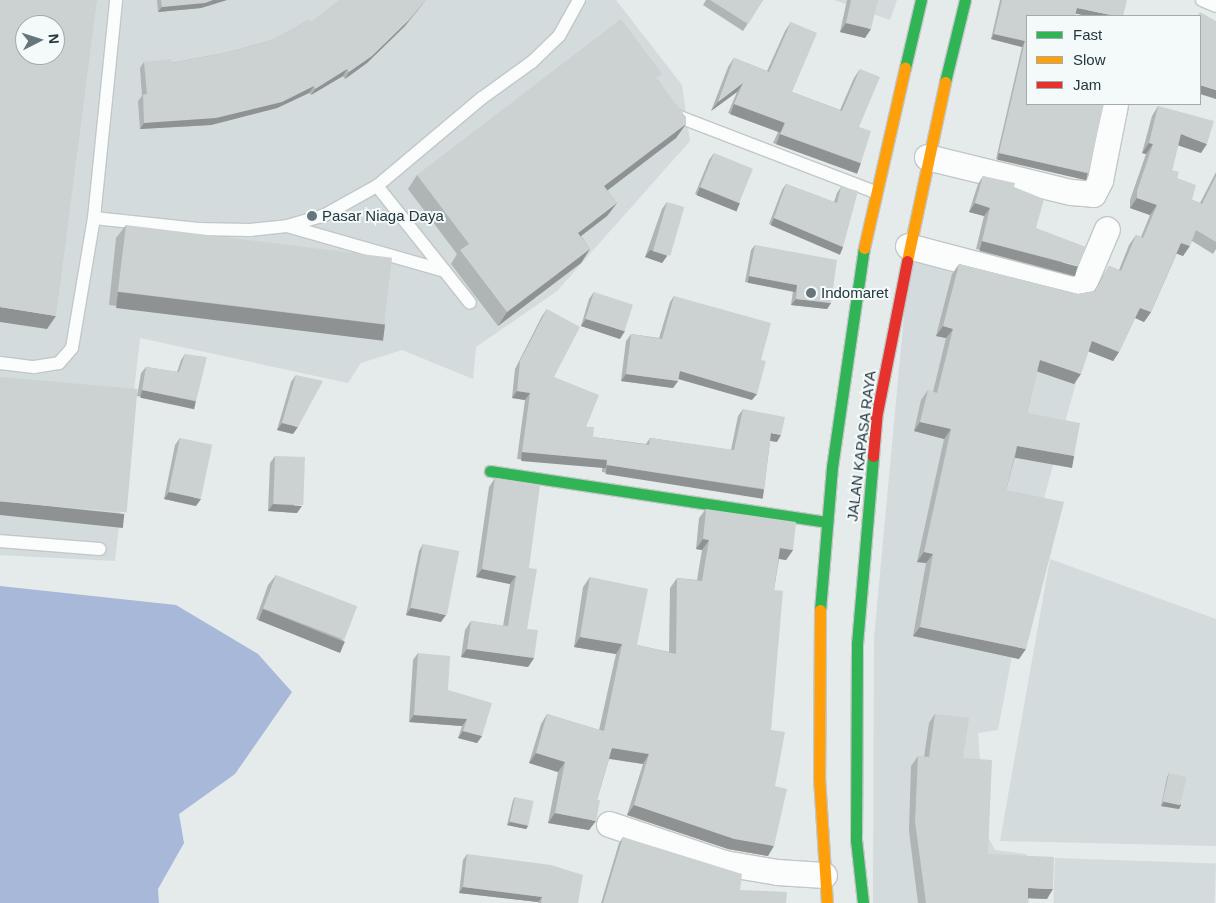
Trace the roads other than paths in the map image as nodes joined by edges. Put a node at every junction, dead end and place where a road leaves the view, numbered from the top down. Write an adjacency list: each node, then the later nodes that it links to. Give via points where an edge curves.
1 (116, 0): 14 (lane)
2 (578, 0): 12 (lane, via 559,36 532,62 482,98)
3 (921, 0): 7 (main road, JALAN KAPASA RAYA)
4 (965, 0): 8 (main road, JALAN KAPASA RAYA)
5 (1202, 0): 6 (lane)
6 (1216, 6)
7 (908, 54): 8 (main road); 13 (main road, JALAN KAPASA RAYA)
8 (950, 64): 11 (main road, JALAN KAPASA RAYA)
9 (1115, 105): 11 (street, via 1100,180 1093,194 1071,192)
10 (677, 116): 13 (lane)
11 (927, 157): 17 (main road, JALAN KAPASA RAYA)
12 (377, 186): 15 (lane, via 323,216); 18 (lane)
13 (875, 192): 19 (main road, JALAN KAPASA RAYA)
14 (94, 218): 15 (lane, via 198,229); 22 (lane, via 72,348 59,363 34,367)
15 (287, 226): 18 (lane)
16 (1107, 229): 17 (street, via 1086,281 1075,290)
17 (908, 246): 30 (main road, JALAN KAPASA RAYA, via 892,303 852,643 856,840)
18 (445, 271): 21 (lane)
19 (855, 296): 20 (main road); 24 (main road, JALAN KAPASA RAYA)
20 (872, 299)
21 (470, 303)
22 (0, 363)
23 (490, 471): 24 (main road)
24 (827, 522): 28 (main road, JALAN KAPASA RAYA, via 823,641)
25 (0, 541): 26 (lane)
26 (100, 548)
27 (609, 824): 28 (street, via 724,863 777,872)
28 (824, 874): 29 (main road, JALAN KAPASA RAYA)
29 (827, 903)
30 (863, 903)

